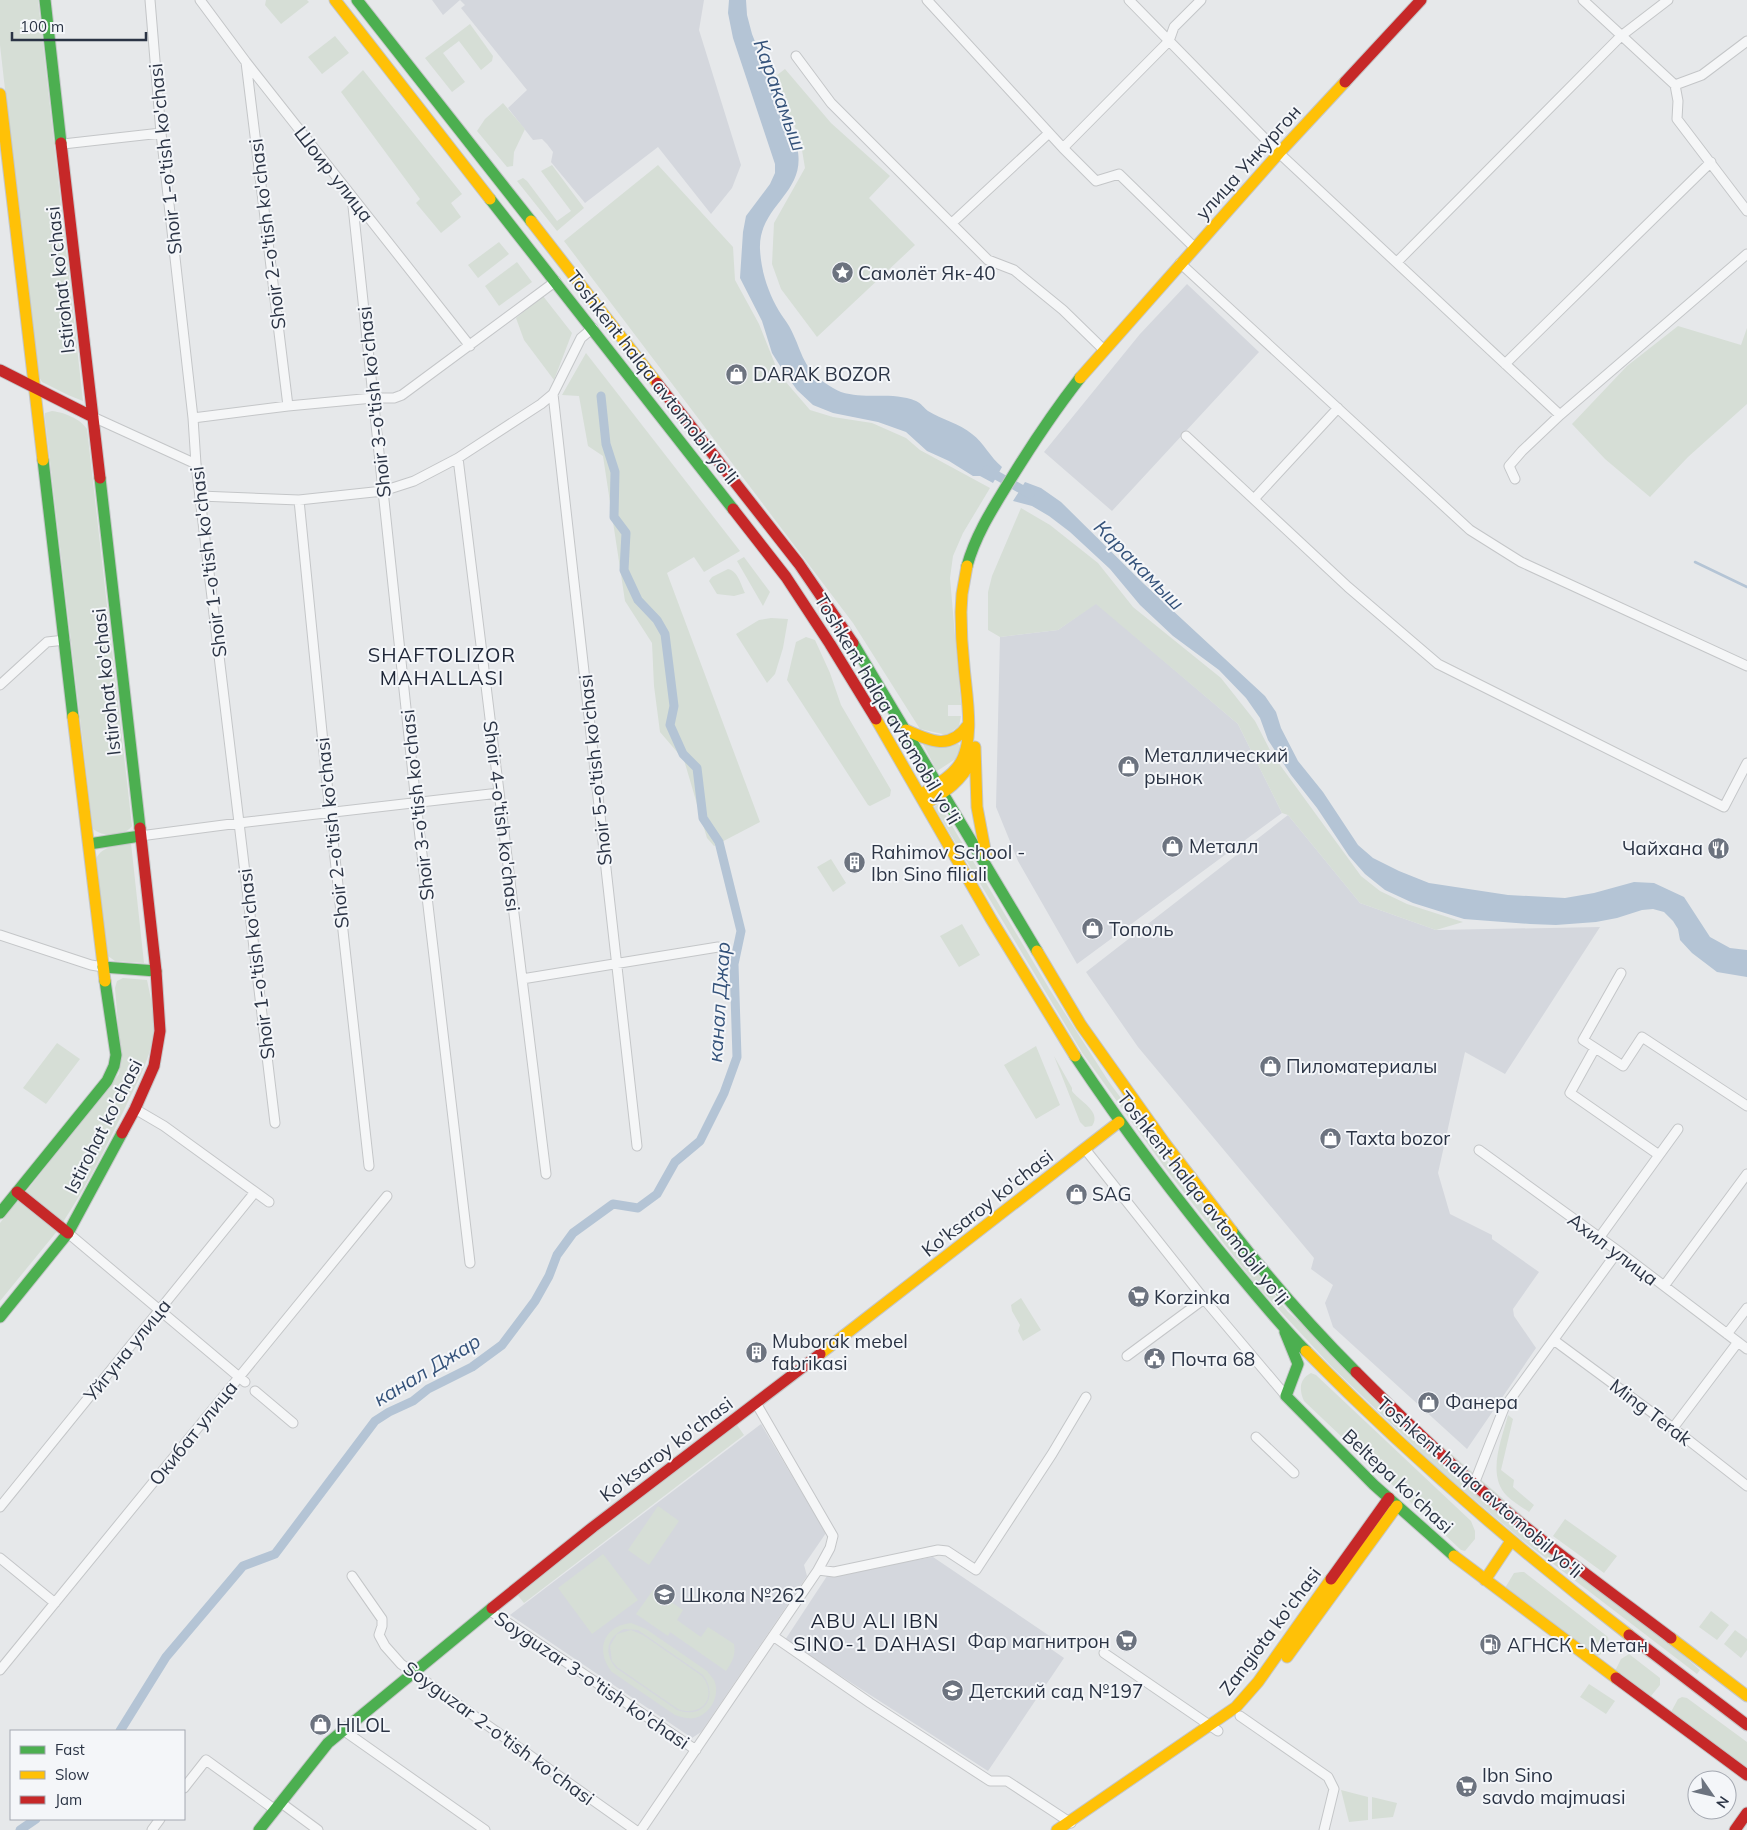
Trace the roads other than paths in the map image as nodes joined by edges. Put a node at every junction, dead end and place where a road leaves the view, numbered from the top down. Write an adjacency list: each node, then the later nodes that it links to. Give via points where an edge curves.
1 (46, 0): 23 (main road, Istirohat ko'chasi)
2 (150, 0): 21 (street, Shoir 1-o'tish ko'chasi)
3 (200, 0): 16 (street, Шоир улица)
4 (335, 0): 20 (main road, Toshkent halqa avtomobil yo'li)
5 (357, 0): 19 (main road, Toshkent halqa avtomobil yo'li)
6 (927, 0): 22 (street)
7 (1129, 0): 13 (street)
8 (1201, 0): 13 (street, via 1174,27)
9 (1421, 0): 25 (main road, улица Ункургон)
10 (1584, 0): 12 (street)
11 (1668, 0): 12 (street)
12 (1621, 36): 17 (street); 32 (street)
13 (1169, 41): 24 (street); 25 (street)
14 (1747, 41): 17 (street, via 1702,75)
15 (796, 56): 29 (street, via 831,103)
16 (246, 62): 27 (street, Шоир улица); 44 (street, Shoir 2-o'tish ko'chasi)
17 (1675, 85): 26 (street, via 1677,119)
18 (0, 94): 38 (main road, Istirohat ko'chasi)
19 (451, 120): 20 (main road); 58 (main road, Toshkent halqa avtomobil yo'li, via 799,564)
20 (437, 131): 34 (main road, Toshkent halqa avtomobil yo'li)
21 (161, 133): 23 (street); 48 (street, Shoir 1-o'tish ko'chasi)
22 (1049, 133): 24 (street); 29 (street)
23 (63, 144): 47 (main road, Istirohat ko'chasi)
24 (1064, 148): 30 (street, via 1096,181 1120,174)
25 (1279, 153): 30 (main road, улица Ункургон); 32 (street)
26 (1711, 162): 28 (street); 39 (street)
27 (352, 197): 36 (street, Шоир улица); 43 (street, Shoir 3-o'tish ko'chasi)
28 (1747, 211)
29 (952, 223): 37 (street, via 988,260 1014,270 1063,310)
30 (1194, 247): 33 (main road, улица Ункургон)
31 (1747, 254): 46 (street)
32 (1397, 262): 39 (street)
33 (1180, 263): 37 (main road, улица Ункургон); 45 (street)
34 (556, 281): 35 (main road, Toshkent halqa avtomobil yo'li); 36 (street)
35 (592, 328): 42 (street, via 581,338); 60 (main road, Toshkent halqa avtomobil yo'li, via 786,577)
36 (470, 346): 43 (street, via 402,395)
37 (1104, 350): 57 (main road, улица Ункургон)
38 (30, 355): 40 (main road, via 20,368); 41 (main road, Istirohat ko'chasi)
39 (1505, 364): 46 (street)
40 (0, 369): 41 (main road)
41 (34, 388): 47 (main road); 59 (main road, Istirohat ko'chasi)
42 (553, 394): 50 (street); 78 (street, Shoir 5-o'tish ko'chasi)
43 (373, 398): 44 (street); 53 (street, Shoir 3-o'tish ko'chasi)
44 (288, 406): 48 (street)
45 (1338, 408): 55 (street); 61 (street, via 1470,530 1514,558)
46 (1560, 415): 52 (street, via 1509,466)
47 (93, 417): 51 (street); 73 (main road, Istirohat ko'chasi)
48 (193, 418): 51 (street, Shoir 1-o'tish ko'chasi)
49 (1186, 436): 55 (street)
50 (458, 458): 53 (street, via 414,481); 68 (street, Shoir 4-o'tish ko'chasi)
51 (196, 464): 54 (street, Shoir 1-o'tish ko'chasi)
52 (1515, 479)
53 (383, 491): 56 (street); 70 (street, Shoir 3-o'tish ko'chasi)
54 (200, 496): 56 (street); 72 (street, Shoir 1-o'tish ko'chasi)
55 (1254, 499): 66 (street, via 1348,587 1438,664 1724,807)
56 (299, 500): 71 (street, Shoir 2-o'tish ko'chasi)
57 (997, 505): 63 (main road, via 974,546 962,592); 65 (main road, via 979,546 968,591)
58 (845, 629): 60 (main road); 64 (main road, Toshkent halqa avtomobil yo'li)
59 (65, 640): 62 (street, via 47,642); 74 (main road, Istirohat ko'chasi)
60 (829, 641): 69 (main road, Toshkent halqa avtomobil yo'li)
61 (1747, 666)
62 (0, 685)
63 (968, 724): 64 (main road, via 958,737 942,742); 67 (main road, via 963,759)
64 (906, 730): 67 (main road, Toshkent halqa avtomobil yo'li)
65 (975, 747): 67 (main road, via 968,768 958,781); 75 (main road, via 982,839)
66 (1747, 763)
67 (941, 788): 69 (main road); 75 (main road, Toshkent halqa avtomobil yo'li)
68 (499, 793): 70 (street); 82 (street, Shoir 4-o'tish ko'chasi)
69 (922, 799): 86 (main road, Toshkent halqa avtomobil yo'li, via 1049,1018)
70 (416, 804): 71 (street); 104 (street, Shoir 3-o'tish ko'chasi)
71 (330, 813): 72 (street); 93 (street, Shoir 2-o'tish ko'chasi)
72 (238, 823): 73 (street); 87 (street, Shoir 1-o'tish ko'chasi)
73 (140, 836): 74 (main road); 80 (main road, Istirohat ko'chasi)
74 (89, 844): 79 (main road, Istirohat ko'chasi)
75 (991, 872): 127 (main road, Toshkent halqa avtomobil yo'li, via 1081,1024 1138,1108 1239,1240 1326,1342)
76 (0, 935): 79 (street, via 91,966)
77 (718, 947): 78 (street)
78 (616, 963): 82 (street); 89 (street, Shoir 5-o'tish ko'chasi)
79 (103, 967): 80 (main road); 96 (main road, Istirohat ko'chasi, via 115,1045 112,1071)
80 (156, 971): 85 (main road, Istirohat ko'chasi, via 159,1043 154,1066)
81 (1622, 973): 83 (street, via 1583,1040)
82 (522, 979): 94 (street, Shoir 4-o'tish ko'chasi)
83 (1595, 1048): 84 (street, via 1623,1066 1642,1037); 92 (street, via 1570,1093)
84 (1747, 1106)
85 (135, 1109): 97 (street, via 164,1126); 101 (main road, Istirohat ko'chasi)
86 (1119, 1122): 90 (main road, Ko'ksaroy ko'chasi); 110 (main road, Toshkent halqa avtomobil yo'li, via 1215,1247)
87 (275, 1123)
88 (1678, 1129): 92 (street)
89 (638, 1146)
90 (1085, 1149): 106 (street, Beltepa ko'chasi); 122 (main road, Ko'ksaroy ko'chasi)
91 (1479, 1150): 102 (street, Ахил улица)
92 (1659, 1155): 102 (street)
93 (369, 1166)
94 (546, 1174)
95 (1747, 1174): 105 (street)
96 (17, 1192): 100 (main road, Istirohat ko'chasi); 101 (main road)
97 (255, 1192): 99 (street); 108 (street, Уйгуна улица)
98 (387, 1196): 118 (street, Окибат улица)
99 (269, 1202)
100 (0, 1213)
101 (68, 1233): 108 (street); 109 (main road, Istirohat ko'chasi)
102 (1599, 1238): 103 (street, Ахил улица)
103 (1618, 1251): 105 (street, Ахил улица); 112 (street)
104 (470, 1263)
105 (1664, 1286): 111 (street, Ахил улица)
106 (1204, 1299): 115 (street); 120 (street, Beltepa ko'chasi)
107 (1747, 1308): 111 (street)
108 (159, 1310): 118 (street); 130 (street, Уйгуна улица)
109 (0, 1317)
110 (1283, 1327): 116 (main road); 117 (main road, Toshkent halqa avtomobil yo'li)
111 (1728, 1334): 113 (street, Ахил улица)
112 (1555, 1340): 124 (street, Ming Terak); 127 (street, via 1504,1408)
113 (1738, 1342): 114 (street, Ахил улица); 124 (street)
114 (1747, 1349)
115 (1127, 1356)
116 (1298, 1364): 117 (main road); 120 (main road)
117 (1320, 1366): 131 (main road, Toshkent halqa avtomobil yo'li, via 1390,1434)
118 (242, 1380): 136 (street, Окибат улица)
119 (255, 1391): 123 (street)
120 (1286, 1396): 129 (main road, Beltepa ko'chasi)
121 (1086, 1397): 133 (street, via 976,1570 938,1550 834,1572)
122 (756, 1403): 133 (street, via 833,1536); 137 (main road, Ko'ksaroy ko'chasi)
123 (293, 1423)
124 (1673, 1428): 128 (street, Ming Terak)
125 (1256, 1437): 126 (street)
126 (1294, 1473)
127 (1474, 1484): 141 (main road, Toshkent halqa avtomobil yo'li)
128 (1747, 1486)
129 (1393, 1502): 135 (main road, Beltepa ko'chasi); 145 (main road, Zangiota ko'chasi, via 1262,1691); 147 (main road, Zangiota ko'chasi, via 1258,1682)
130 (0, 1508)
131 (1511, 1541): 135 (main road); 143 (main road, Toshkent halqa avtomobil yo'li)
132 (0, 1558): 136 (street)
133 (818, 1570): 138 (street)
134 (352, 1576): 142 (street, Soyguzar 2-o'tish ko'chasi, via 382,1619 379,1635 385,1646)
135 (1485, 1580): 150 (main road, Beltepa ko'chasi)
136 (55, 1603): 140 (street, Окибат улица)
137 (489, 1610): 142 (main road, Ko'ksaroy ko'chasi); 149 (street, Soyguzar 3-o'tish ko'chasi)
138 (773, 1636): 149 (street); 154 (street, via 990,1781 1007,1781)
139 (1104, 1653): 147 (street)
140 (0, 1670)
141 (1715, 1672): 143 (main road); 144 (main road, Toshkent halqa avtomobil yo'li)
142 (413, 1674): 148 (main road, Ko'ksaroy ko'chasi); 158 (street, Soyguzar 2-o'tish ko'chasi)
143 (1701, 1691): 146 (main road, Toshkent halqa avtomobil yo'li)
144 (1747, 1696)
145 (1240, 1716): 147 (main road, Zangiota ko'chasi); 161 (street, via 1328,1777 1334,1789)
146 (1747, 1725)
147 (1214, 1728): 154 (main road, Zangiota ko'chasi)
148 (343, 1730): 152 (main road, Ko'ksaroy ko'chasi, via 328,1743); 157 (street)
149 (696, 1750): 159 (street)
150 (1747, 1775)
151 (185, 1787): 152 (street, via 206,1760)
152 (277, 1805): 155 (main road, Ko'ksaroy ko'chasi); 156 (street)
153 (1747, 1813): 162 (main road)
154 (1071, 1825): 160 (main road, Zangiota ko'chasi)
155 (259, 1830)
156 (318, 1830)
157 (486, 1830)
158 (635, 1830)
159 (641, 1830)
160 (1057, 1830)
161 (1324, 1830)
162 (1735, 1830)

